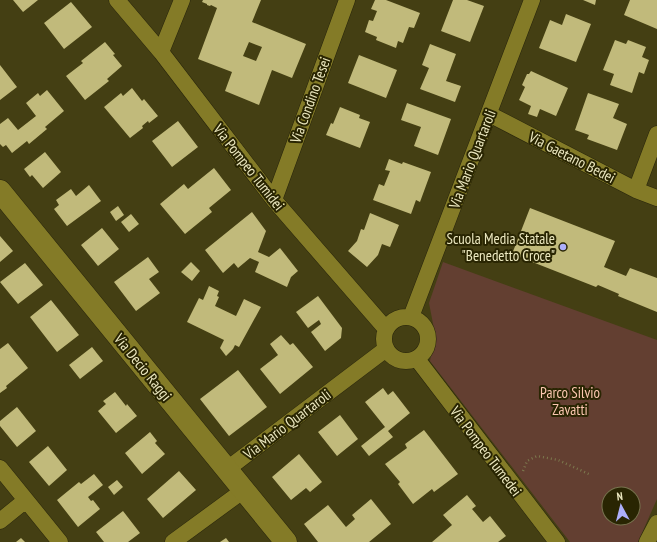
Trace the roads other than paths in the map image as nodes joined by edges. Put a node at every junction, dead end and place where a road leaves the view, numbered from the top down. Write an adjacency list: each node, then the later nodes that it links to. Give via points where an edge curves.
1 (117, 0): 5 (street, Via Pompeo Tumidei)
2 (182, 0): 5 (street)
3 (347, 0): 11 (street, Via Condino Tesei)
4 (532, 0): 6 (street, Via Mario Quartaroli)
5 (161, 52): 11 (street, Via Pompeo Tumidei)
6 (489, 114): 8 (street, Via Gaetano Bedei); 12 (street, Via Mario Quartaroli)
7 (657, 134): 8 (street)
8 (636, 190): 10 (street, Via Gaetano Bedei)
9 (0, 191): 17 (main road, Via Decio Raggi)
10 (657, 198)
11 (274, 200): 13 (street, Via Pompeo Tumidei)
12 (411, 317): 13 (street, via 396,319); 15 (street, via 418,320 428,332 427,348)
13 (386, 330): 14 (street)
14 (386, 349): 15 (street, via 390,355 403,362); 17 (street, Via Mario Quartaroli)
15 (417, 359): 25 (street, Via Pompeo Tumedei)
16 (0, 468): 19 (street)
17 (226, 470): 18 (main road, Via Decio Raggi)
18 (244, 490): 23 (street); 24 (main road, Via Decio Raggi)
19 (26, 500): 20 (street); 22 (street)
20 (0, 521)
21 (657, 523): 26 (street)
22 (60, 542)
23 (173, 542)
24 (286, 542)
25 (557, 542)
26 (647, 542)

